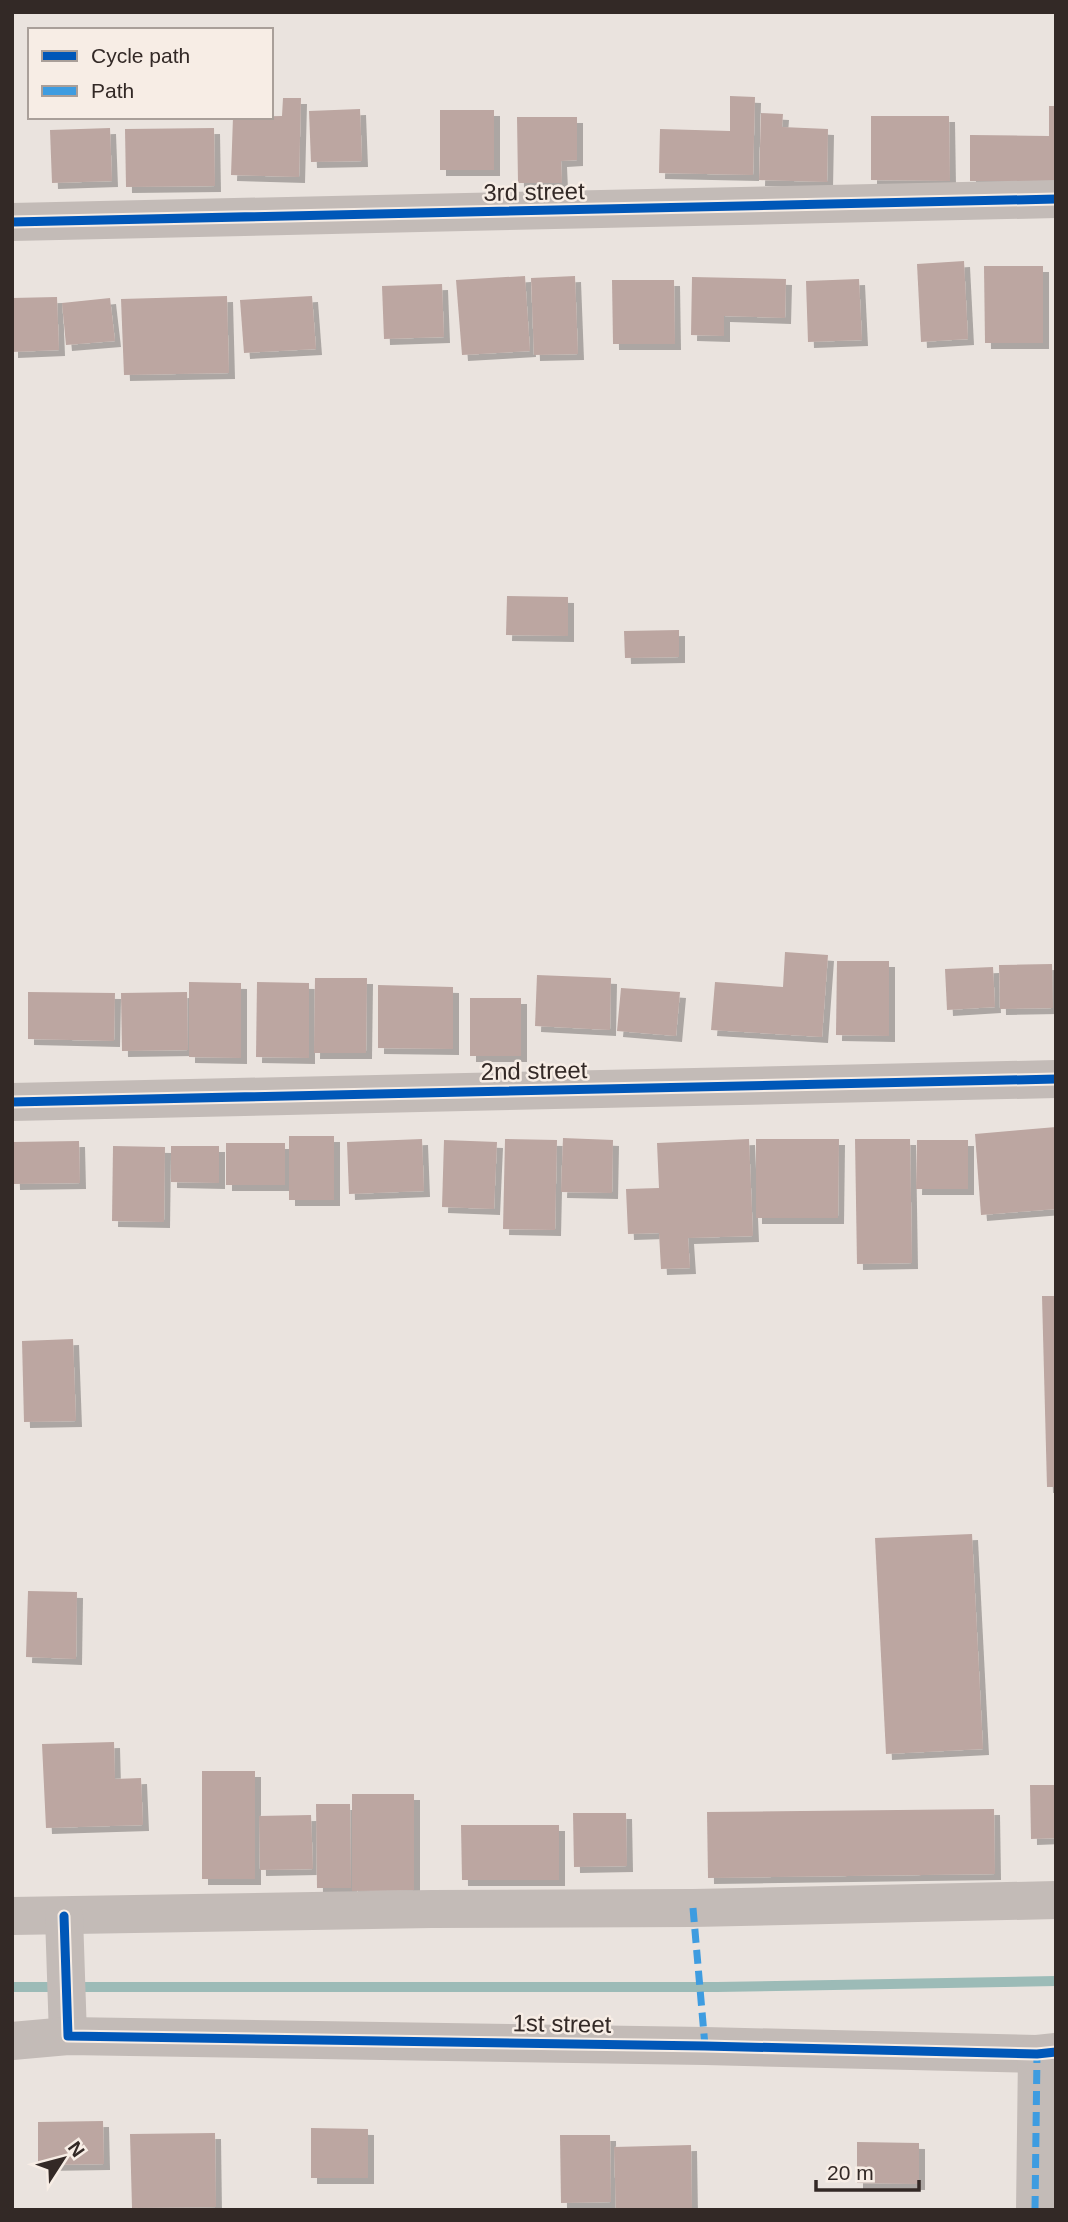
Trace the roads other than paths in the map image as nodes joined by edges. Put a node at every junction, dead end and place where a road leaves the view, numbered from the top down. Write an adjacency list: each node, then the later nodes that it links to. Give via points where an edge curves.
1 (1056, 200): 2 (street, 3rd street)
2 (12, 222)
3 (1056, 1079): 4 (street, 2nd street)
4 (12, 1102)
5 (1056, 1900): 7 (street)
6 (12, 1916): 7 (street)
7 (64, 1916): 8 (street)
8 (68, 2036): 9 (street, 1st street); 10 (street, 1st street)
9 (12, 2041)
10 (1046, 2053): 11 (street)
11 (1035, 2210)

